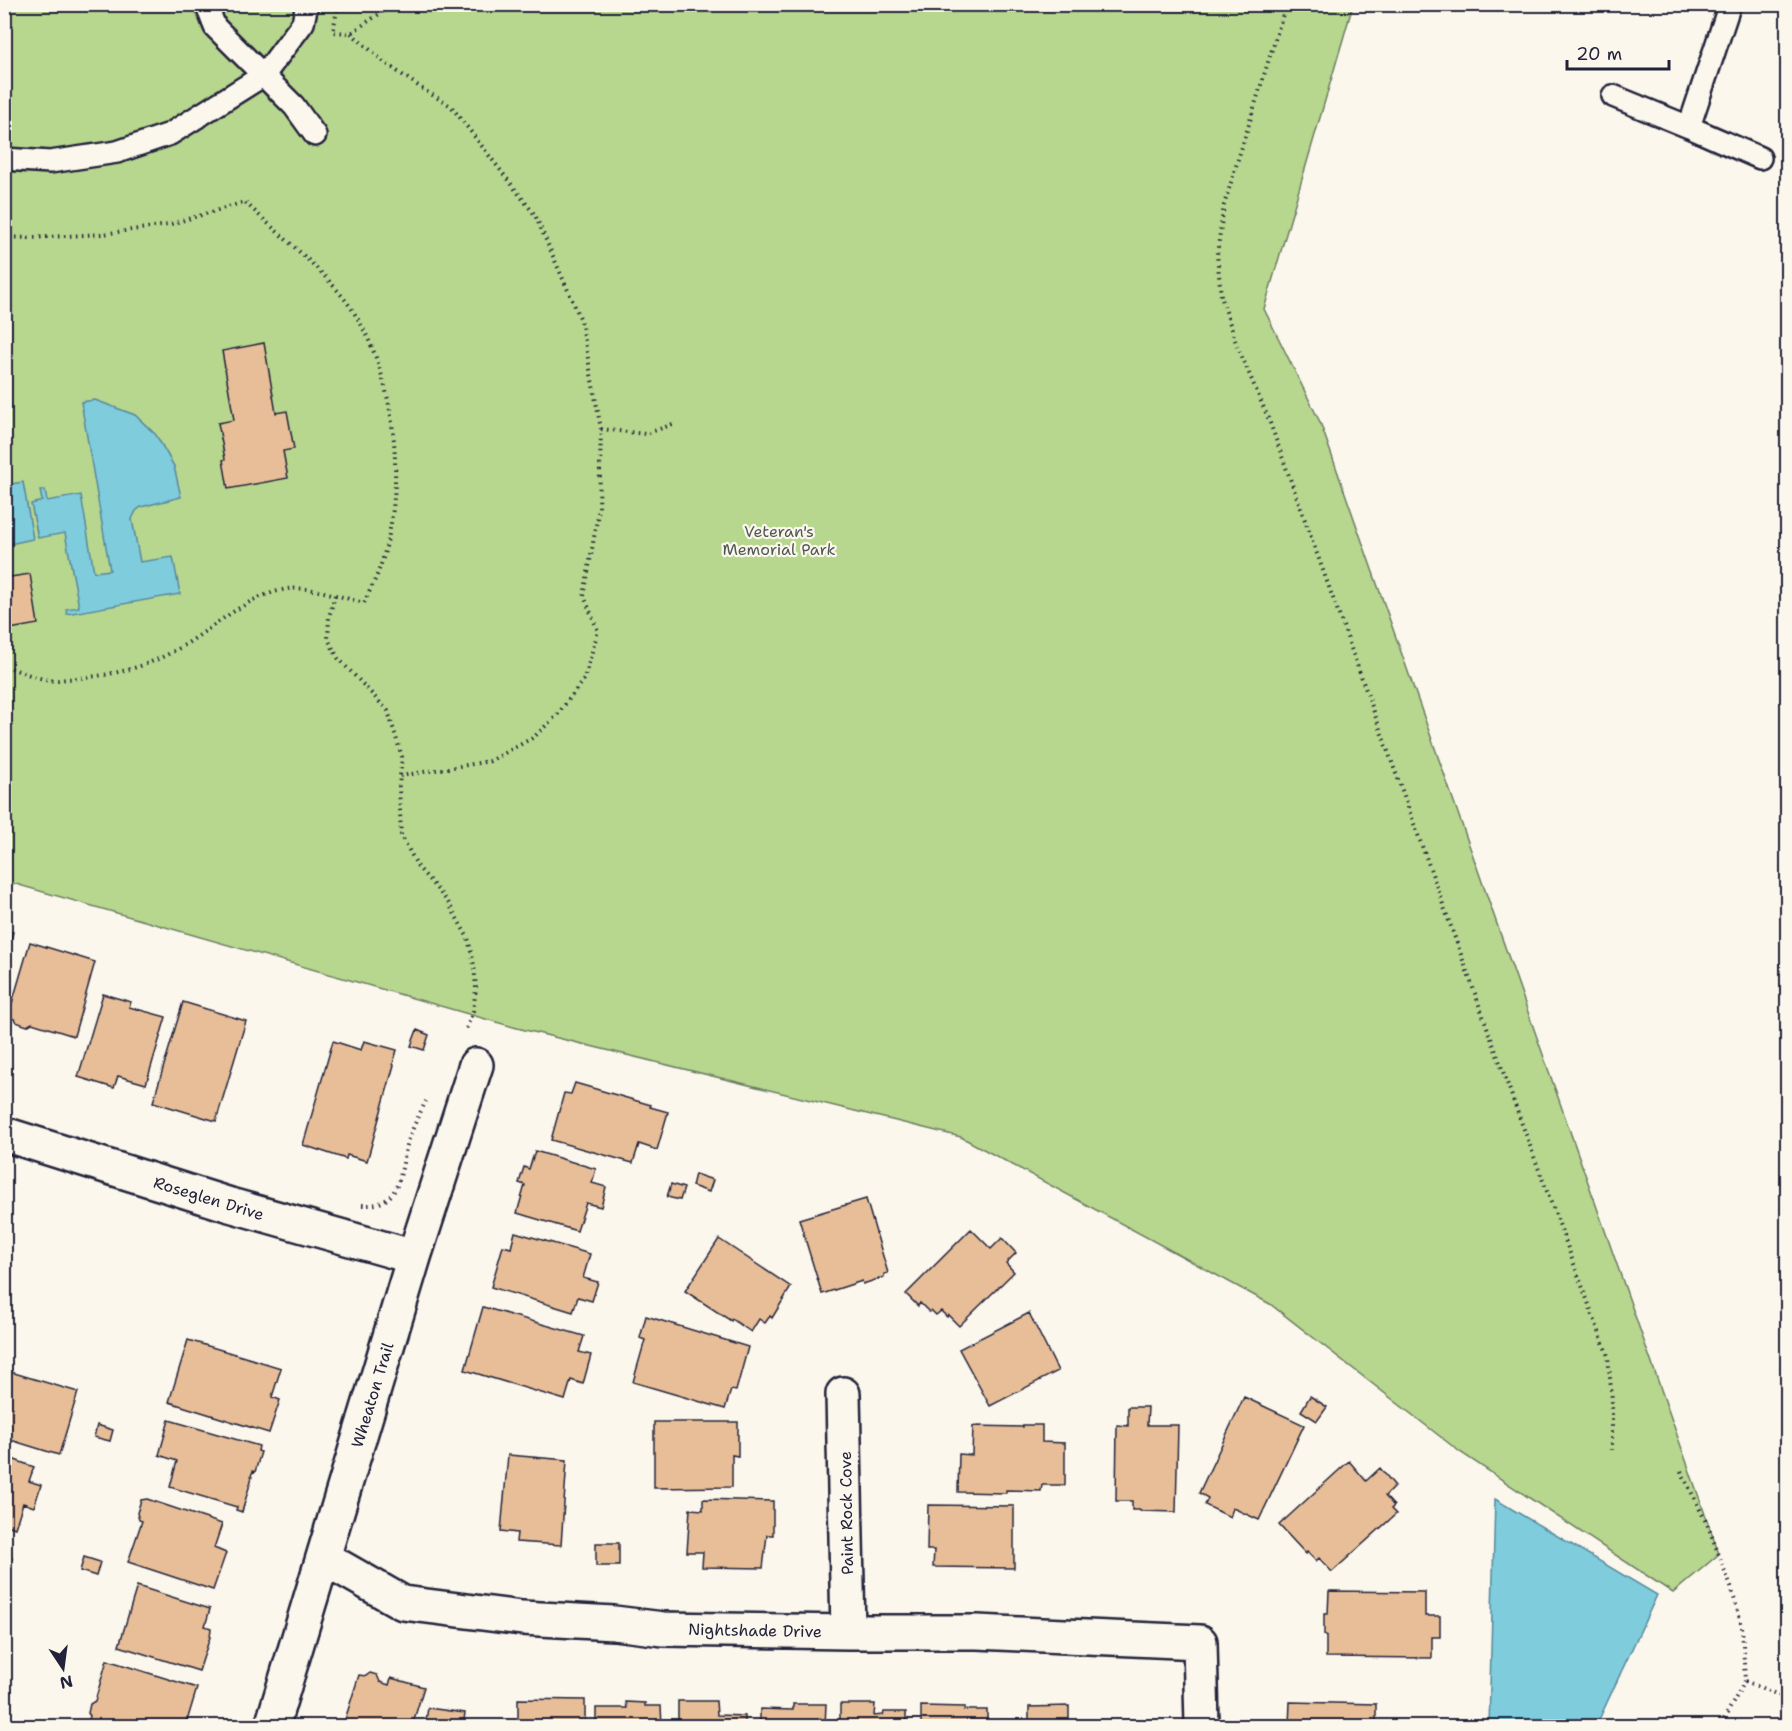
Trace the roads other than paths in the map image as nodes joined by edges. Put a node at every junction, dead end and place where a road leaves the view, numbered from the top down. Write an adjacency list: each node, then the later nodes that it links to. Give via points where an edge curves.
1 (206, 4): 4 (lane, via 215,27)
2 (307, 4): 4 (lane, via 303,23)
3 (1730, 4): 6 (lane)
4 (264, 75): 7 (lane); 9 (lane, via 170,134 117,152 50,162)
5 (1613, 96): 6 (lane)
6 (1689, 127): 8 (lane)
7 (315, 135)
8 (1760, 158)
9 (4, 159)
10 (468, 1052): 12 (street, Wheaton Trail)
11 (4, 1134): 12 (street, Roseglen Drive, via 230,1205)
12 (414, 1257): 14 (street, Wheaton Trail)
13 (843, 1394): 15 (street, Paint Rock Cove)
14 (324, 1558): 15 (street, Nightshade Drive, via 403,1603 522,1618 663,1629); 16 (street, Wheaton Trail)
15 (848, 1632): 17 (street, Nightshade Drive, via 977,1632 1200,1642)
16 (272, 1726)
17 (1202, 1726)

